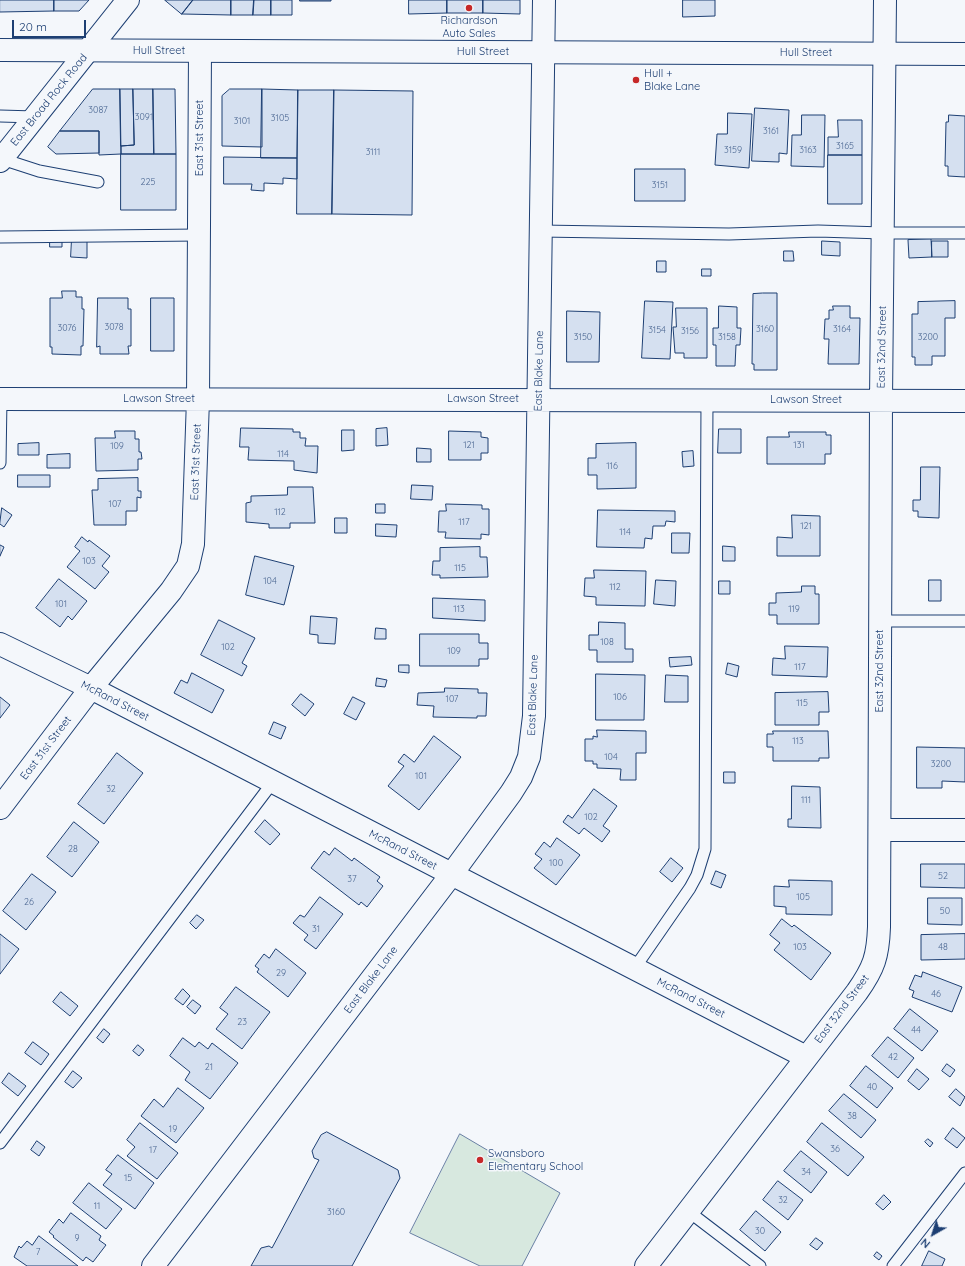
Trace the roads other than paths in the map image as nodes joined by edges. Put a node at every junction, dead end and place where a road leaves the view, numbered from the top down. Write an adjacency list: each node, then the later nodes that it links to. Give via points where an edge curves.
1 (128, 0): 5 (street, East Broad Rock Road)
2 (544, 0): 7 (street, East Blake Lane)
3 (885, 0): 8 (street, East 32nd Street)
4 (0, 50): 5 (street, Hull Street)
5 (89, 51): 6 (street, Hull Street); 11 (street, East Broad Rock Road)
6 (200, 51): 7 (street, Hull Street); 17 (street, East 31st Street)
7 (544, 52): 8 (street, Hull Street); 14 (street, East Blake Lane)
8 (885, 54): 9 (street, Hull Street); 15 (street, East 32nd Street)
9 (965, 54)
10 (0, 116): 11 (lane)
11 (35, 117): 12 (street, East Broad Rock Road)
12 (1, 160): 13 (lane, via 38,171)
13 (98, 182)
14 (541, 231): 15 (lane); 21 (street, East Blake Lane)
15 (883, 233): 16 (lane); 23 (street, East 32nd Street)
16 (965, 233)
17 (199, 234): 18 (lane); 20 (street, East 31st Street)
18 (0, 237)
19 (0, 399): 20 (street, Lawson Street); 25 (lane)
20 (198, 399): 21 (street, Lawson Street); 29 (street, East 31st Street, via 193,544 188,566 171,591)
21 (539, 399): 22 (street, Lawson Street); 34 (street, East Blake Lane, via 534,716 529,758 511,794)
22 (707, 399): 23 (street, Lawson Street); 35 (lane, via 705,849 690,888)
23 (881, 400): 24 (street, Lawson Street); 26 (street, East 32nd Street)
24 (965, 401)
25 (0, 463)
26 (880, 621): 27 (lane); 32 (street, East 32nd Street)
27 (965, 621)
28 (0, 644): 29 (street, McRand Street)
29 (91, 688): 30 (street, McRand Street); 31 (street, East 31st Street)
30 (273, 782): 34 (street, McRand Street); 37 (lane)
31 (0, 808)
32 (880, 830): 33 (street); 36 (street, East 32nd Street, via 879,927 876,959 868,977)
33 (965, 830)
34 (452, 875): 35 (street, McRand Street); 40 (street, East Blake Lane)
35 (634, 969): 36 (street, McRand Street)
36 (806, 1057): 39 (street, East 32nd Street)
37 (0, 1143)
38 (965, 1173): 43 (lane)
39 (688, 1211): 41 (street, East 32nd Street); 42 (lane)
40 (153, 1266)
41 (646, 1266)
42 (760, 1266)
43 (893, 1266)

